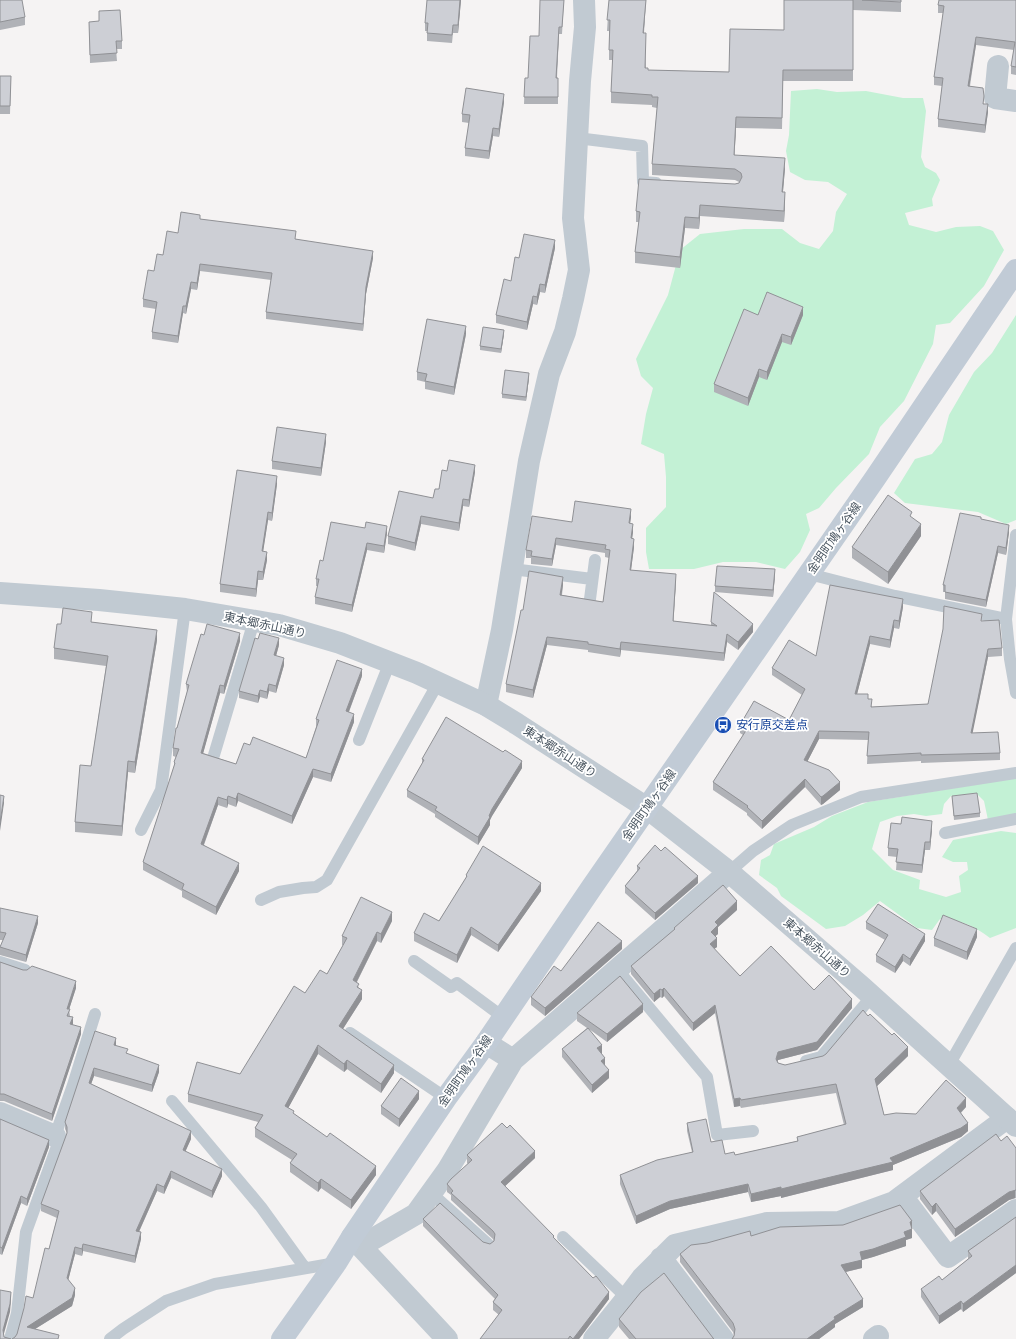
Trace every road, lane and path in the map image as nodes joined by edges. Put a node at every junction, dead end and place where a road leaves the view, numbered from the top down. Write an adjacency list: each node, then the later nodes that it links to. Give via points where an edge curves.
1 (584, 0): 4 (street)
2 (998, 66): 3 (street, via 994,98)
3 (1016, 101)
4 (577, 138): 5 (lane, via 642,146 642,182); 9 (street, via 573,218 579,270 565,332 549,374 529,461)
5 (666, 183)
6 (1016, 270): 10 (main road, 金明町鳩ヶ谷線)
7 (1016, 535): 15 (lane)
8 (594, 560): 11 (lane)
9 (512, 568): 11 (lane); 20 (street)
10 (809, 574): 15 (lane, via 895,596); 24 (main road, 金明町鳩ヶ谷線)
11 (592, 579): 13 (lane)
12 (0, 593): 14 (street, 東本郷赤山通り)
13 (590, 599)
14 (185, 609): 16 (street, 東本郷赤山通り); 26 (lane, via 160,790)
15 (1006, 619): 19 (lane)
16 (254, 621): 17 (street, 東本郷赤山通り, via 279,625 340,642); 22 (lane)
17 (390, 662): 18 (street, 東本郷赤山通り); 21 (lane)
18 (438, 683): 20 (street, 東本郷赤山通り); 29 (lane, via 327,880 316,887 279,892)
19 (1016, 693)
20 (486, 705): 24 (street, 東本郷赤山通り)
21 (358, 740)
22 (214, 755)
23 (1016, 773): 28 (lane, via 861,797 792,825 754,850)
24 (647, 808): 28 (street, 東本郷赤山通り); 37 (main road, 金明町鳩ヶ谷線)
25 (1016, 819): 27 (lane)
26 (141, 830)
27 (945, 833)
28 (729, 872): 33 (street); 35 (street, 東本郷赤山通り)
29 (261, 900)
30 (1016, 948): 42 (lane)
31 (414, 961): 37 (lane, via 451,987 457,984)
32 (0, 962): 34 (lane)
33 (617, 969): 40 (street); 47 (lane, via 707,1077 717,1134)
34 (25, 970)
35 (872, 996): 41 (lane, via 821,1057); 42 (street, 東本郷赤山通り)
36 (95, 1014): 48 (lane)
37 (503, 1017): 39 (main road, 金明町鳩ヶ谷線)
38 (350, 1032): 43 (lane)
39 (486, 1043): 40 (street); 43 (main road, 金明町鳩ヶ谷線)
40 (513, 1060): 49 (street, via 447,1171)
41 (798, 1063)
42 (949, 1065): 46 (street, 東本郷赤山通り)
43 (446, 1098): 53 (main road, 金明町鳩ヶ谷線)
44 (172, 1101): 57 (lane, via 260,1207)
45 (0, 1113): 48 (street)
46 (1012, 1122): 50 (street)
47 (753, 1131)
48 (55, 1136): 59 (lane, via 60,1138 26,1232 17,1314)
49 (431, 1193): 53 (street, via 416,1214); 54 (lane)
50 (902, 1196): 51 (street, via 948,1256); 55 (street, via 894,1202 839,1222 767,1223 675,1245)
51 (1016, 1210)
52 (564, 1237): 58 (lane)
53 (356, 1241): 56 (main road, 金明町鳩ヶ谷線); 62 (street)
54 (488, 1244)
55 (662, 1258): 58 (street); 64 (street)
56 (336, 1263): 57 (lane); 61 (main road, 金明町鳩ヶ谷線)
57 (304, 1268): 60 (lane, via 215,1284 166,1301)
58 (627, 1298): 63 (street)
59 (10, 1339)
60 (110, 1339)
61 (282, 1339)
62 (447, 1339)
63 (594, 1339)
64 (723, 1339)

